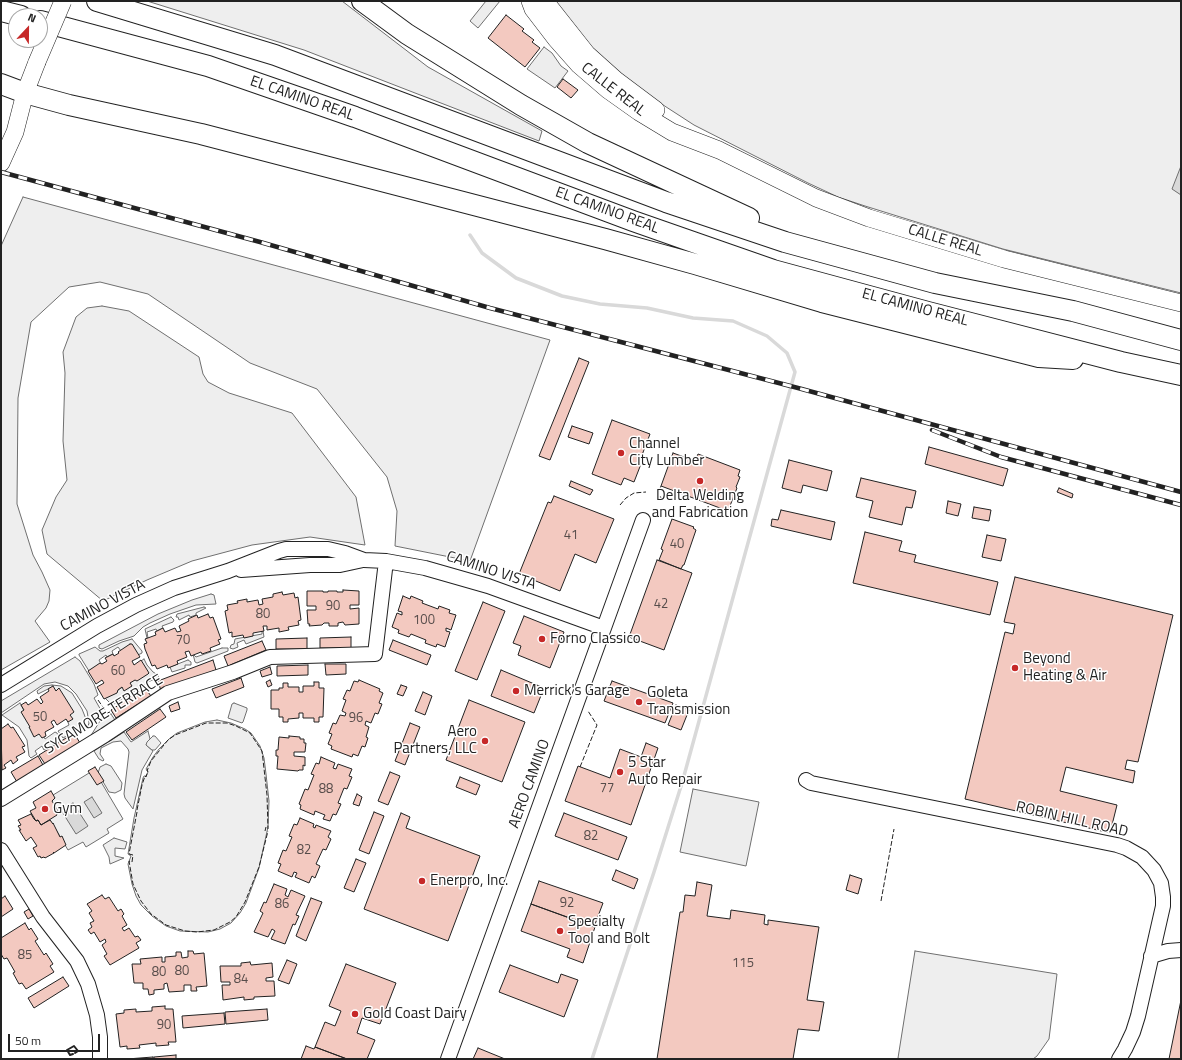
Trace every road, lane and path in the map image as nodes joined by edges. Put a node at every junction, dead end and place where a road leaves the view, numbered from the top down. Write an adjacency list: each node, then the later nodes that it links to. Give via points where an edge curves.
1 (63, 1): 8 (main road, bridge)
2 (97, 1): 11 (highway, EL CAMINO REAL, via 275,56 666,202)
3 (362, 1): 11 (highway, via 406,34 568,132 753,220)
4 (530, 1): 9 (main road, CALLE REAL, via 533,9 574,59 608,90 672,132)
5 (545, 1): 9 (main road, CALLE REAL, via 587,54 616,80 647,104)
6 (48, 23): 14 (highway, EL CAMINO REAL, via 215,69 355,117 633,221 773,270)
7 (1, 84): 8 (highway)
8 (25, 93): 10 (main road, via 15,132); 14 (highway, via 201,134 605,239 822,302 1039,357)
9 (718, 150): 12 (main road, CALLE REAL, via 816,198 869,218 1004,259)
10 (1, 163)
11 (785, 242): 13 (highway, EL CAMINO REAL, via 935,283 1073,311)
12 (1181, 303)
13 (1181, 340)
14 (1120, 362): 15 (highway, EL CAMINO REAL)
15 (1181, 375)
16 (643, 520): 18 (street, AERO CAMINO)
17 (386, 561): 18 (street, CAMINO VISTA, via 473,581); 19 (street, CAMINO VISTA, via 364,560 328,549 279,551 136,604); 21 (street, SYCAMORE TERRACE, via 375,654 270,657 168,693)
18 (604, 628): 26 (street, AERO CAMINO)
19 (1, 685)
20 (806, 780): 24 (street, ROBIN HILL ROAD, via 810,783 1109,843 1131,850 1148,863 1163,890 1163,906)
21 (1, 799)
22 (1, 850): 25 (street, via 43,917 76,961 88,984 97,1015)
23 (1181, 950): 24 (street)
24 (1151, 956): 27 (street, ROBIN HILL ROAD, via 1135,1027)
25 (100, 1059)
26 (448, 1059)
27 (1119, 1059)

